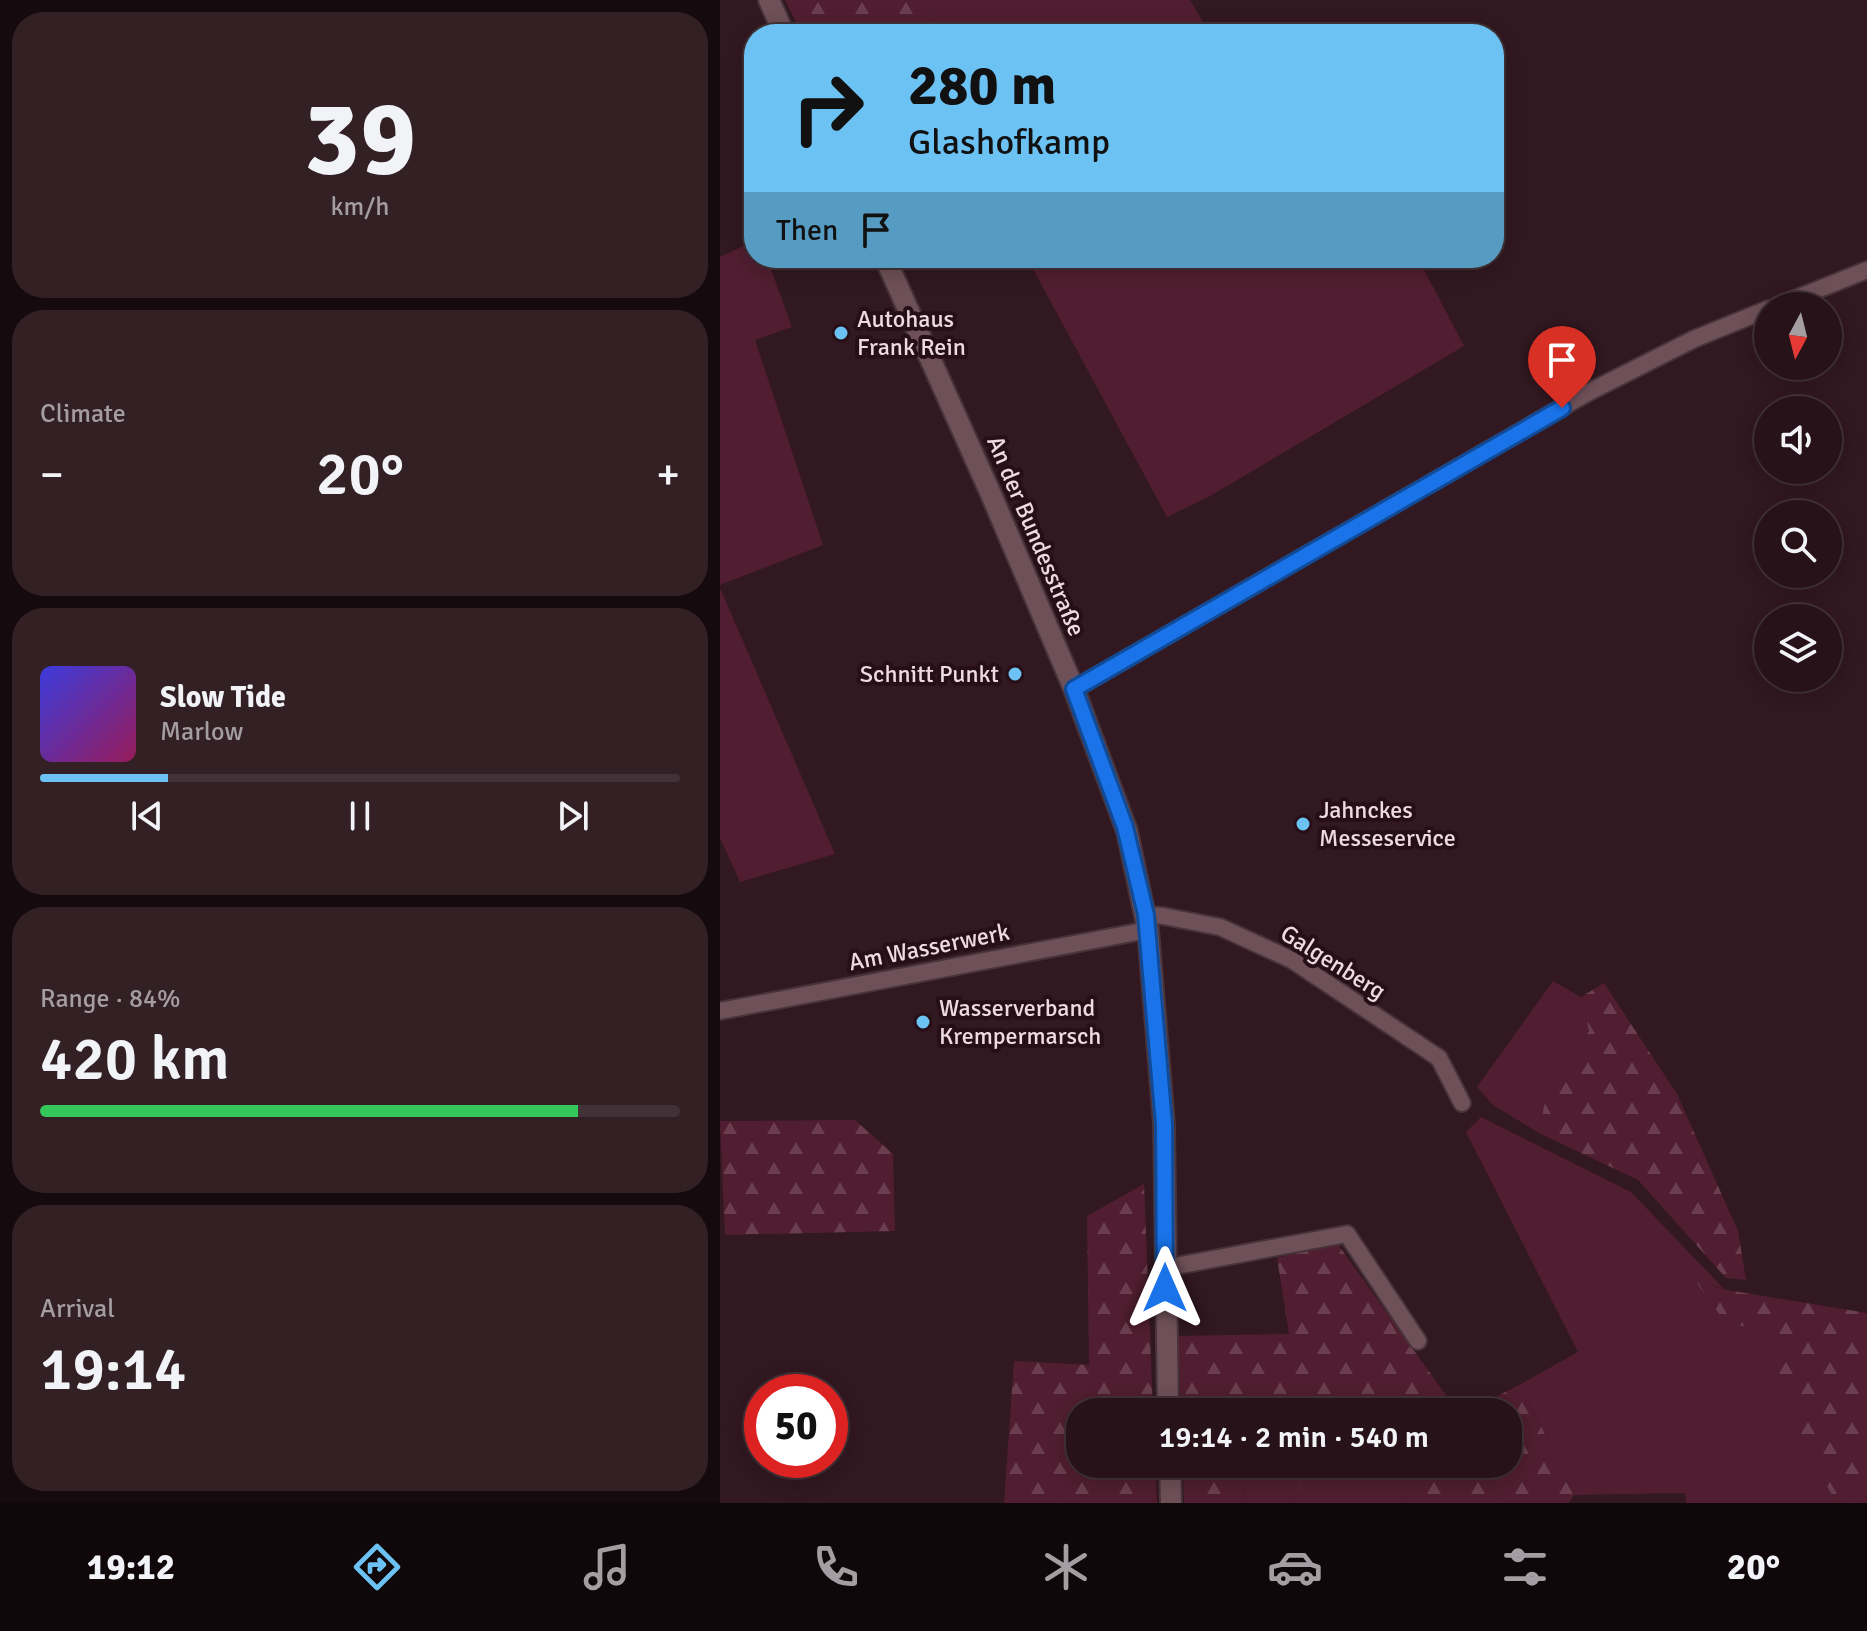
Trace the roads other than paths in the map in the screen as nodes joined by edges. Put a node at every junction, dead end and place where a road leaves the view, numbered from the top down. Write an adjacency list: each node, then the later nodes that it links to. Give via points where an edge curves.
1 (769, 0): 2 (main road)
2 (780, 24)
3 (889, 268): 7 (main road, An der Bundesstraße)
4 (1867, 270): 5 (street)
5 (1812, 292)
6 (1754, 315): 7 (street, via 1587,393)
7 (1074, 689): 8 (main road, An der Bundesstraße, via 1125,827)
8 (1147, 923): 9 (street, Am Wasserwerk); 10 (street, Galgenberg, via 1163,916 1220,927 1292,960 1439,1058); 11 (main road, An der Bundesstraße, via 1164,1124)
9 (720, 1011)
10 (1462, 1103)
11 (1165, 1268): 12 (street, via 1347,1234); 13 (main road, An der Bundesstraße)
12 (1418, 1341)
13 (1168, 1398)
14 (1170, 1478): 15 (main road)
15 (1171, 1503)

